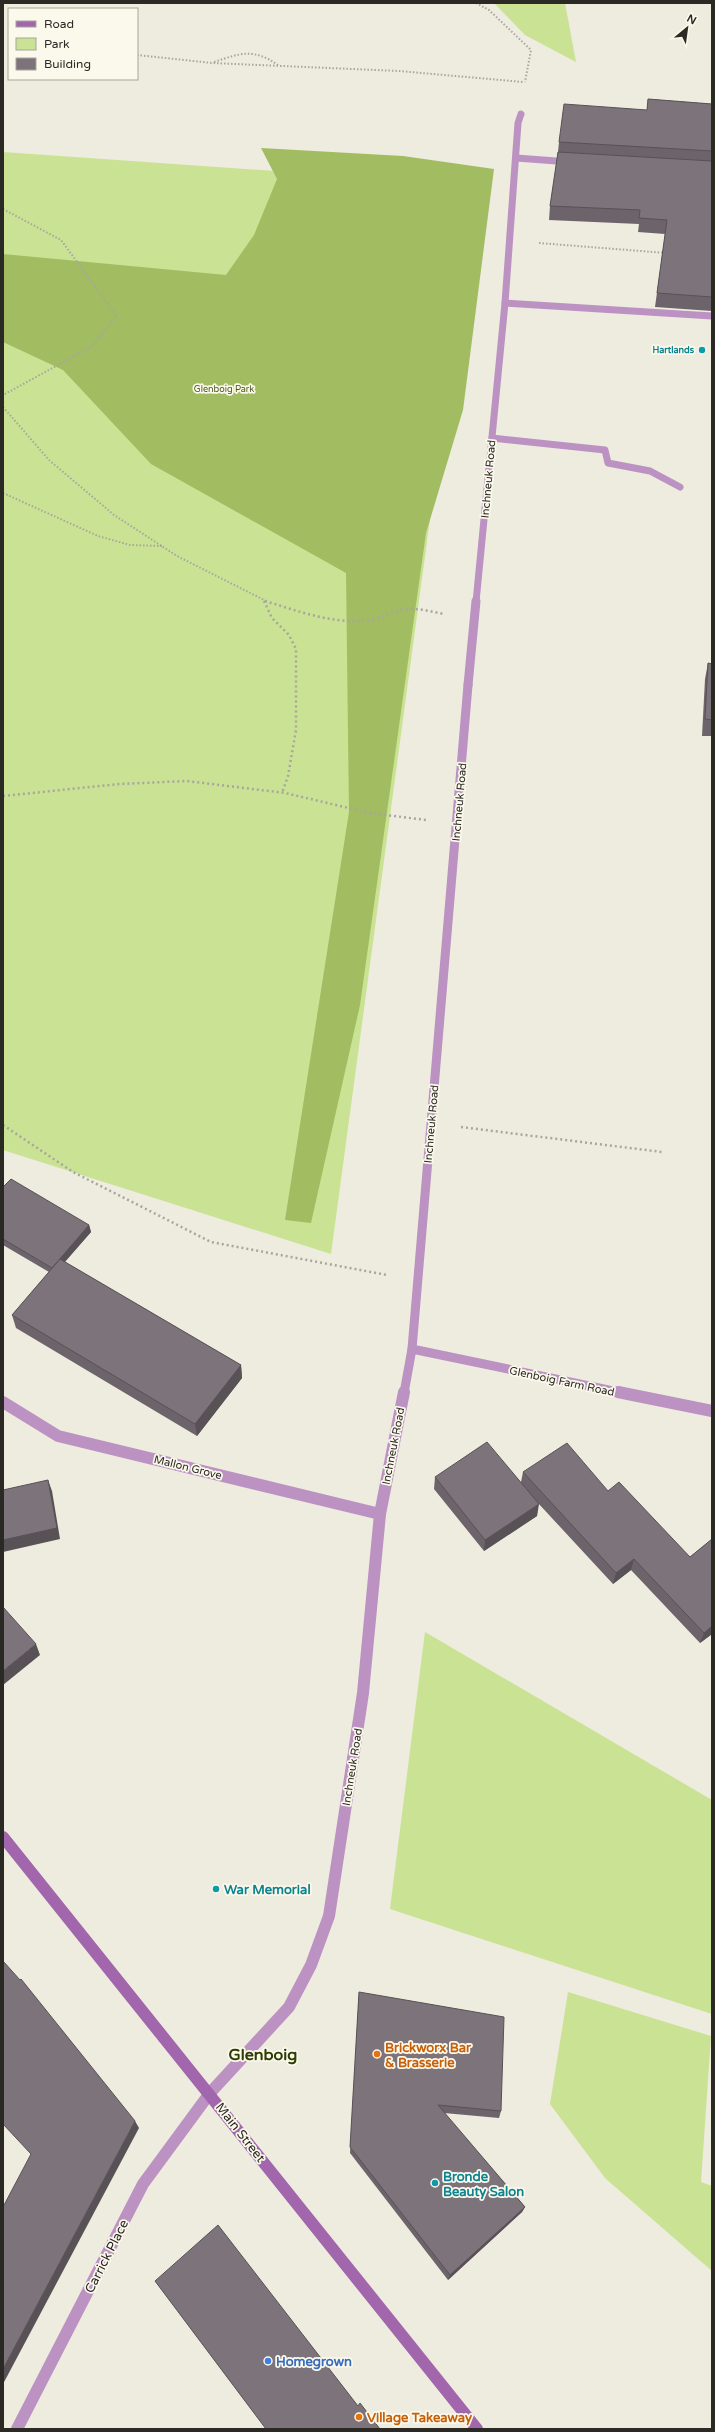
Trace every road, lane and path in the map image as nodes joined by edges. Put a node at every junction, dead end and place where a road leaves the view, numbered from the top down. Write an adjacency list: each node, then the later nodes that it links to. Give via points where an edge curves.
1 (476, 3): 4 (path, via 489,10 531,50 525,82 399,71)
2 (138, 55): 3 (path)
3 (212, 63): 4 (path); 4 (path, via 246,52 263,54)
4 (278, 65)
5 (521, 114): 6 (street, Inchneuk Road)
6 (516, 158): 7 (street); 9 (street, Inchneuk Road)
7 (579, 162)
8 (3, 209): 13 (path, via 61,240 117,316 91,346)
9 (510, 241): 10 (path); 11 (street, Inchneuk Road)
10 (673, 254)
11 (505, 303): 12 (street); 15 (street, Inchneuk Road)
12 (712, 316)
13 (3, 395)
14 (3, 407): 18 (path, via 61,471 114,515)
15 (492, 438): 16 (street, via 605,450 608,463 650,471); 20 (street, Inchneuk Road)
16 (680, 487)
17 (3, 493): 18 (path, via 59,520 104,537 136,546)
18 (162, 546): 19 (path)
19 (264, 601): 20 (path, via 296,612 333,620 370,620 420,609); 21 (path, via 272,618 289,635 296,649 296,730 290,770)
20 (474, 622): 23 (street, Inchneuk Road)
21 (282, 793): 22 (path, via 187,782 119,784); 23 (path, via 370,813)
22 (3, 796)
23 (457, 824): 24 (street, Inchneuk Road)
24 (430, 1123): 26 (path); 27 (street, Inchneuk Road)
25 (3, 1125): 27 (path, via 73,1172 211,1242)
26 (662, 1152)
27 (418, 1280): 28 (street, Inchneuk Road)
28 (412, 1349): 30 (street, Glenboig Farm Road); 31 (street, Inchneuk Road)
29 (3, 1402): 31 (street, Mallon Grove, via 58,1436)
30 (712, 1412)
31 (380, 1514): 33 (street, Inchneuk Road, via 364,1693 329,1916 311,1964 289,2007)
32 (3, 1837): 33 (main road, Main Street)
33 (210, 2093): 34 (street, Carrick Place, via 143,2184); 35 (main road, Main Street)
34 (17, 2429)
35 (477, 2429)

